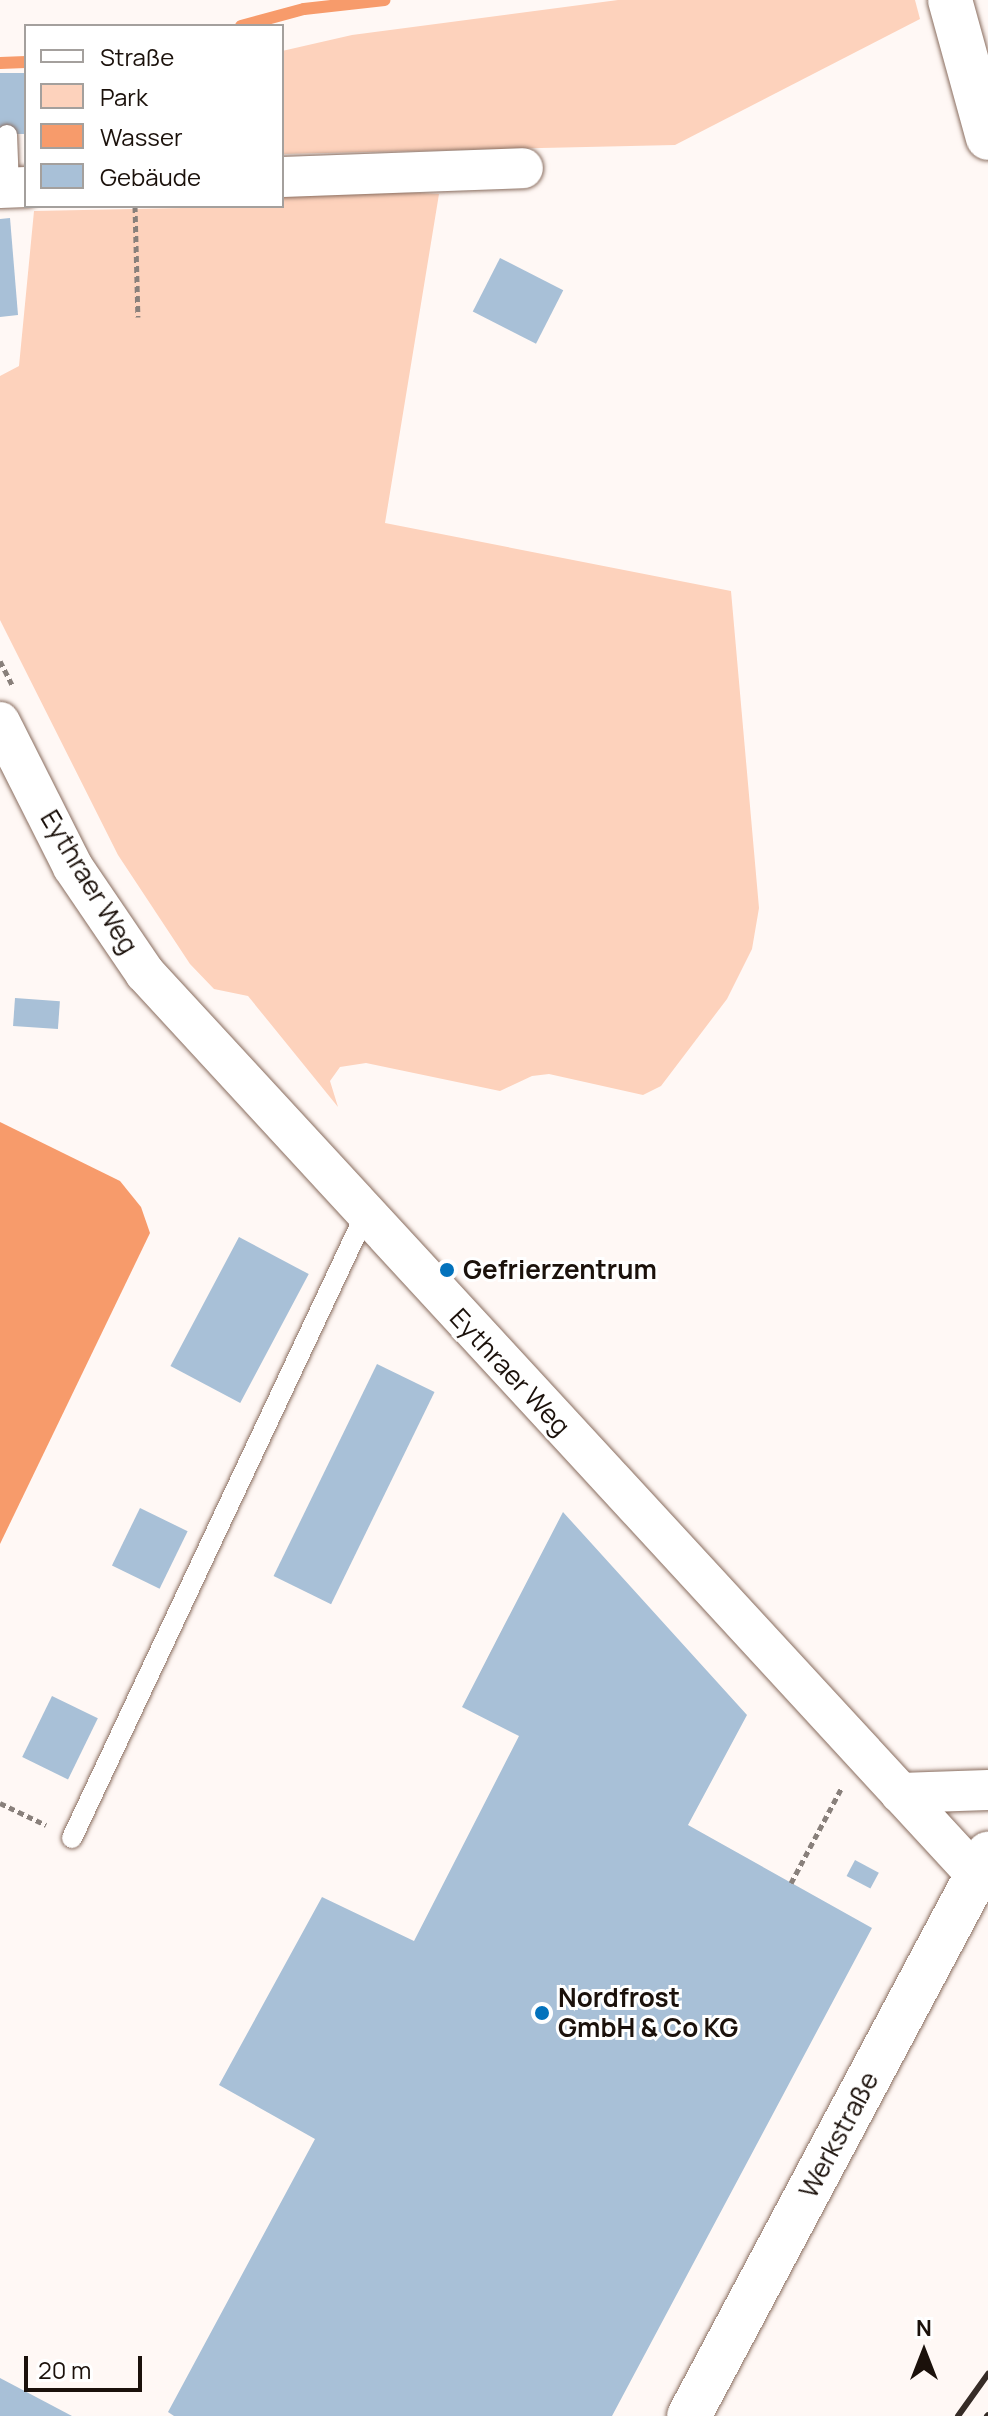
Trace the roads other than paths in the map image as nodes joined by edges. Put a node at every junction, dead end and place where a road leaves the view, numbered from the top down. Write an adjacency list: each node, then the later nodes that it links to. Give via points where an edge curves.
1 (950, 0): 3 (main road)
2 (7, 135): 6 (lane)
3 (988, 138)
4 (523, 168): 5 (street)
5 (284, 177)
6 (12, 187)
7 (0, 722): 8 (street, Eythraer Weg, via 73,867 145,973)
8 (365, 1215): 10 (street, Eythraer Weg); 11 (lane)
9 (988, 1790): 10 (street)
10 (900, 1793): 12 (street, Eythraer Weg)
11 (72, 1838)
12 (983, 1865): 13 (main road, Werkstraße)
13 (689, 2416)

